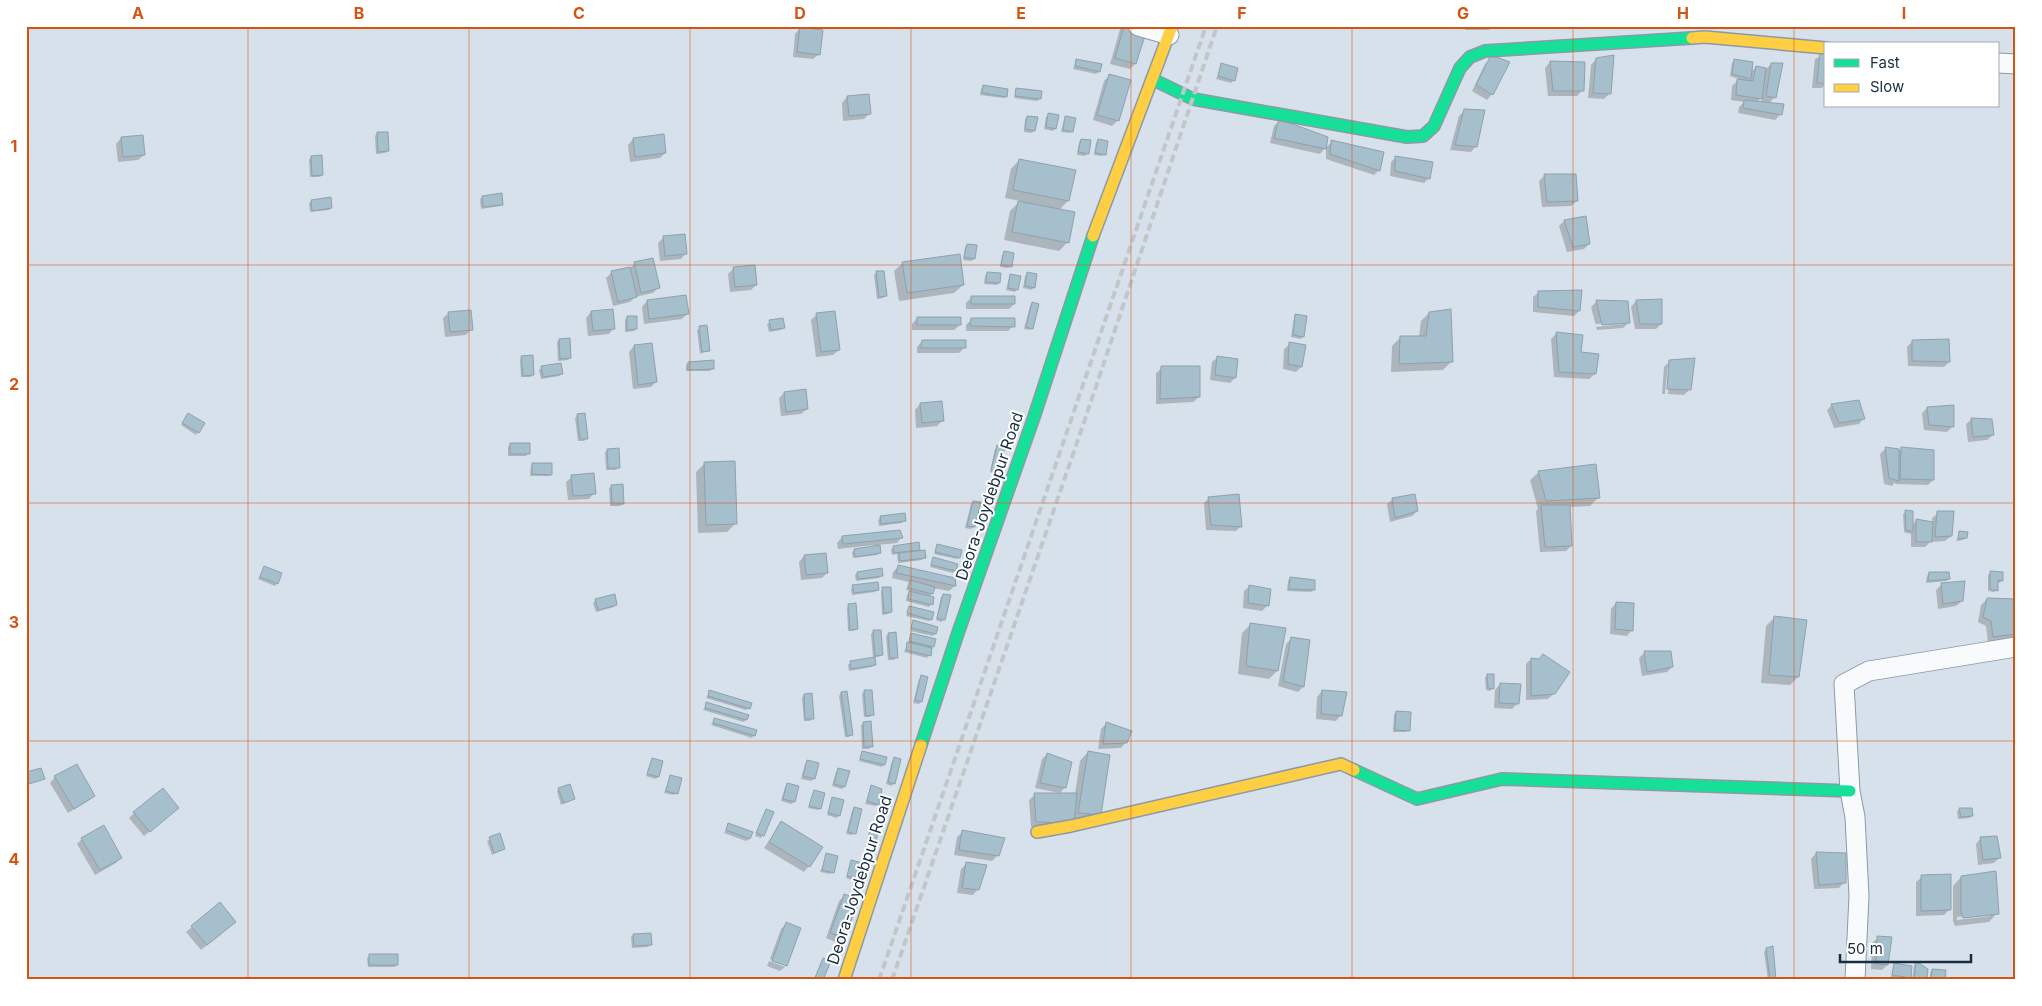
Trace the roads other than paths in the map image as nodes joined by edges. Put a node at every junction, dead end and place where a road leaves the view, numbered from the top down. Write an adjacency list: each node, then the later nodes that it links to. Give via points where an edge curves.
1 (1138, 26): 2 (street)
2 (1171, 31): 6 (street, Deora-Joydebpur Road)
3 (1824, 48): 6 (street, via 1705,37 1485,51 1470,57 1460,68 1434,126 1423,136 1407,137 1192,99)
4 (2000, 63): 5 (street)
5 (2016, 64)
6 (1152, 79): 10 (street, Deora-Joydebpur Road, via 1085,258)
7 (2016, 646): 8 (street, via 1868,671 1844,684)
8 (1850, 791): 9 (street, via 1502,779 1417,799 1340,764); 11 (street, via 1855,817 1860,896)
9 (1037, 832)
10 (844, 980)
11 (1855, 980)

